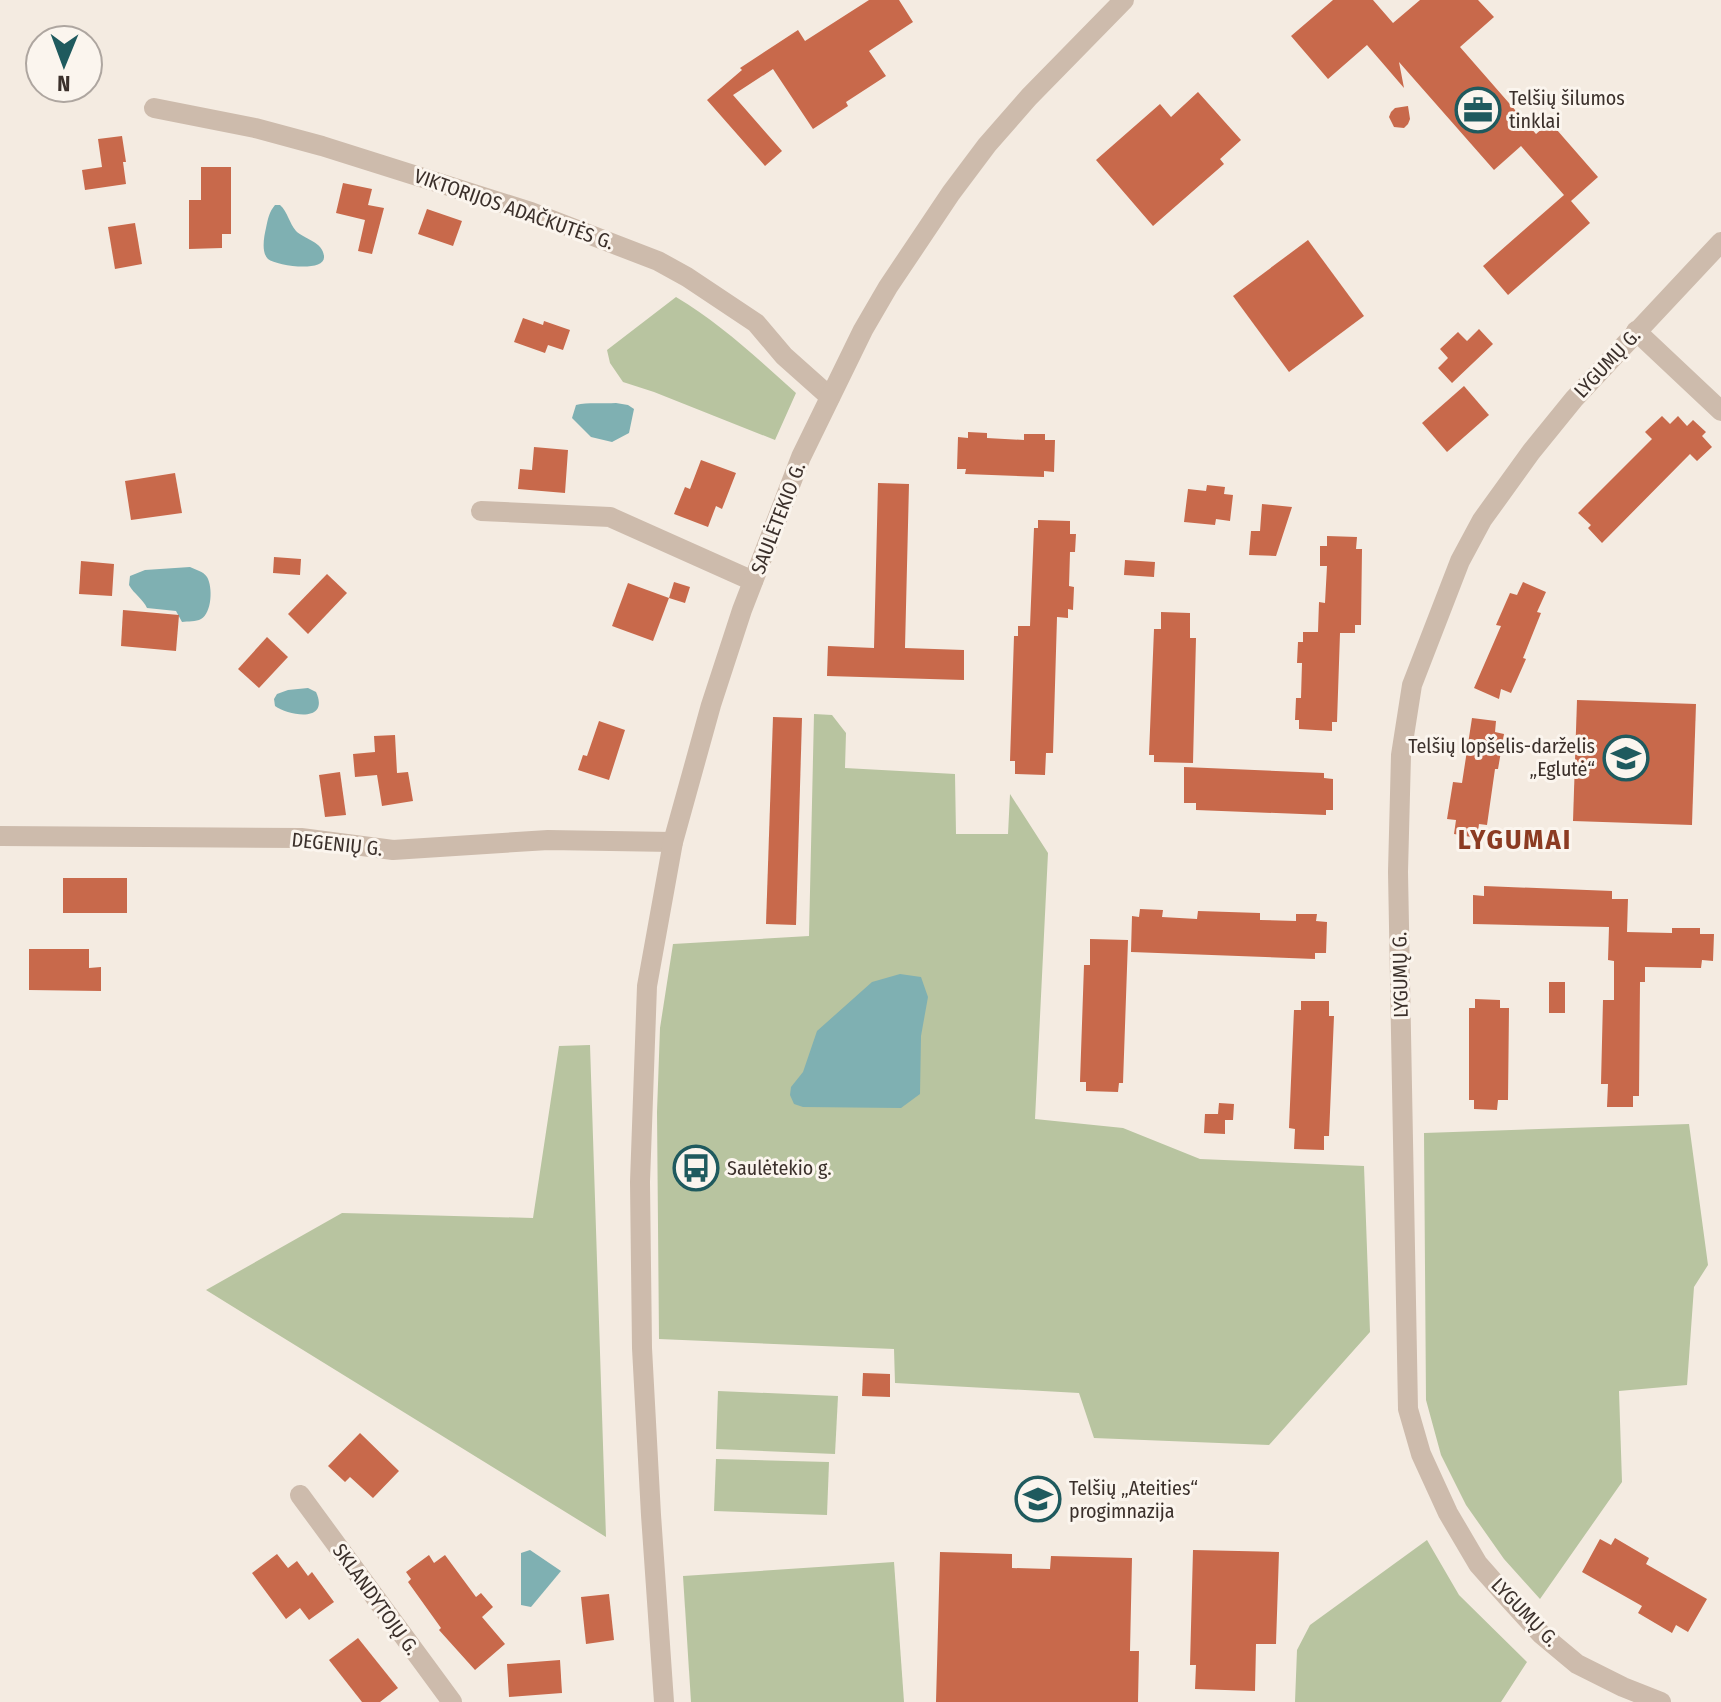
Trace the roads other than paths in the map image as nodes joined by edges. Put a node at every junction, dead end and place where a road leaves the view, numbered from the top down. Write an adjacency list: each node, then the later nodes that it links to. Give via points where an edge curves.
1 (1124, 0): 5 (street, SAULĖTEKIO G., via 1029,97 960,181 882,297)
2 (154, 108): 5 (street, VIKTORIJOS ADAČKUTĖS G., via 284,135 531,212 658,261 756,323)
3 (1721, 242): 4 (street, LYGUMŲ G.)
4 (1636, 331): 6 (street); 14 (street, LYGUMŲ G., via 1574,399 1482,520 1460,561 1412,685 1401,755 1398,872 1407,1393 1421,1454 1478,1564 1541,1634 1577,1664)
5 (830, 397): 8 (street, SAULĖTEKIO G.)
6 (1721, 411)
7 (481, 511): 8 (street, via 610,517)
8 (753, 581): 10 (street, SAULĖTEKIO G.)
9 (0, 836): 10 (street, DEGENIŲ G., via 301,838 393,850 548,840)
10 (673, 842): 13 (street, SAULĖTEKIO G., via 647,986 640,1182 642,1348)
11 (300, 1495): 12 (street, SKLANDYTOJŲ G.)
12 (452, 1702)
13 (664, 1702)
14 (1661, 1702)

